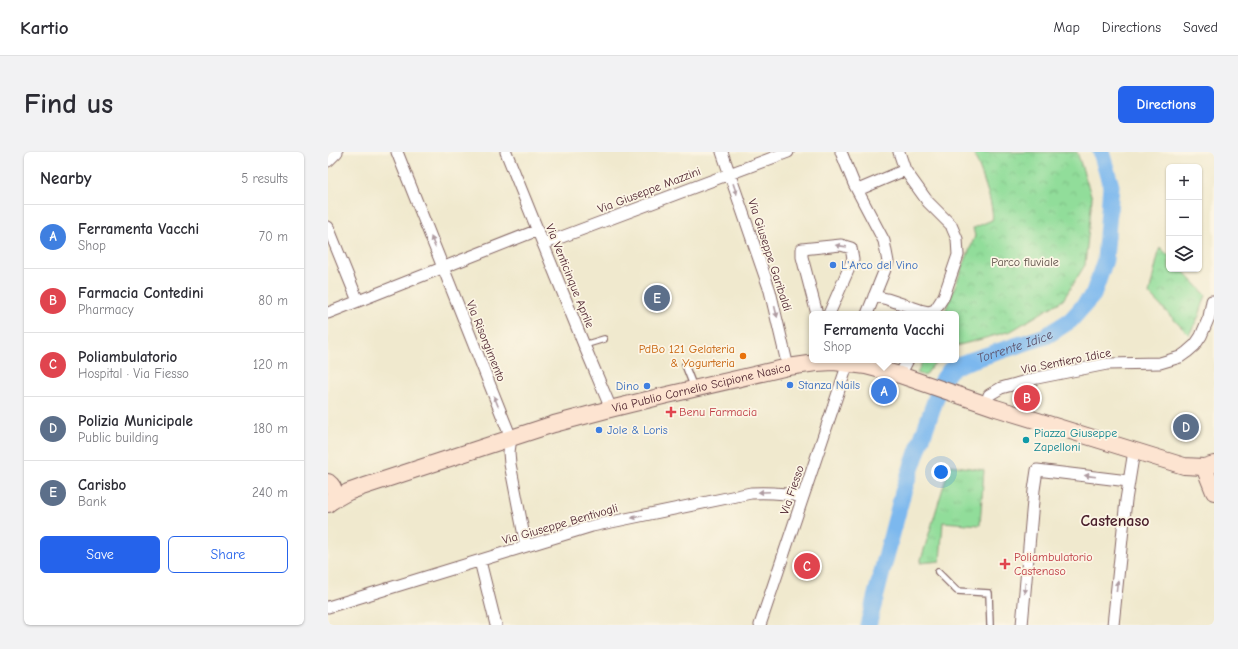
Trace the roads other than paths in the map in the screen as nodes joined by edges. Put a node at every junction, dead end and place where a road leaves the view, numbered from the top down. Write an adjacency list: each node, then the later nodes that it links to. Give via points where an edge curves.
1 (337, 152): 8 (street)
2 (397, 152): 15 (street, Via Risorgimento, one-way to 2)
3 (506, 152): 13 (street, Via Venticinque Aprile)
4 (722, 152): 10 (street, Via Giuseppe Garibaldi)
5 (788, 152): 10 (street, Via Giuseppe Mazzini)
6 (841, 152): 11 (street)
7 (899, 152): 9 (street)
8 (328, 161)
9 (905, 170): 11 (street); 23 (street, via 928,202 952,225 957,239 958,255 944,296)
10 (730, 174): 14 (street, Via Giuseppe Mazzini); 32 (street, Via Giuseppe Garibaldi, one-way to 32, via 770,291)
11 (858, 190): 16 (street, via 884,240 888,262)
12 (328, 227): 17 (street)
13 (538, 230): 14 (street, Via Venticinque Aprile); 15 (street)
14 (543, 244): 26 (street, Via Venticinque Aprile)
15 (443, 267): 17 (street); 37 (street, Via Risorgimento, one-way to 15)
16 (874, 296): 21 (street); 22 (street)
17 (358, 301): 24 (street)
18 (1214, 301): 35 (street, Via Sentiero Idice, via 1201,336 1180,357 1160,363 1106,364 1037,378 1001,388 989,395)
19 (816, 311): 20 (street, one-way to 19, via 853,259 851,248 841,244 802,249)
20 (830, 311)
21 (868, 311)
22 (924, 311)
23 (935, 311)
24 (328, 313)
25 (604, 339): 26 (lane)
26 (584, 345): 36 (street, Via Venticinque Aprile)
27 (813, 363): 32 (street, Via Publio Cornelio Scipione Nasica)
28 (850, 363): 44 (street, Via Fiesso)
29 (854, 363): 33 (street, Via Publio Cornelio Scipione Nasica)
30 (907, 363): 33 (street)
31 (685, 365): 34 (lane)
32 (788, 367): 34 (street, Via Publio Cornelio Scipione Nasica)
33 (901, 376): 35 (street, Via Publio Cornelio Scipione Nasica)
34 (694, 389): 36 (street, Via Publio Cornelio Scipione Nasica)
35 (991, 406): 38 (street, Via Publio Cornelio Scipione Nasica)
36 (610, 409): 37 (street, Via Publio Cornelio Scipione Nasica)
37 (511, 438): 42 (street, Via Publio Cornelio Scipione Nasica); 46 (street, Via Risorgimento, via 510,464)
38 (1134, 451): 39 (street, Via Publio Cornelio Scipione Nasica, via 1184,466); 40 (street)
39 (1209, 466): 43 (street)
40 (1128, 481): 53 (street, one-way to 53, via 1037,470); 54 (street, one-way to 40)
41 (329, 482): 42 (street, Via Publio Cornelio Scipione Nasica, via 346,487); 45 (street, via 335,493)
42 (362, 486): 45 (street, Via Publio Cornelio Scipione Nasica)
43 (1214, 492)
44 (803, 497): 46 (street, Via Giuseppe Bentivogli, one-way to 46, via 771,492 751,493 592,526); 51 (street, Via Fiesso)
45 (330, 503)
46 (526, 546): 47 (street, Via Giuseppe Bentivogli)
47 (480, 560): 49 (street, Via Giuseppe Bentivogli); 50 (street)
48 (938, 572): 52 (lane, via 957,591 989,593)
49 (328, 607)
50 (496, 625)
51 (760, 625)
52 (990, 625)
53 (1022, 625)
54 (1113, 625)

